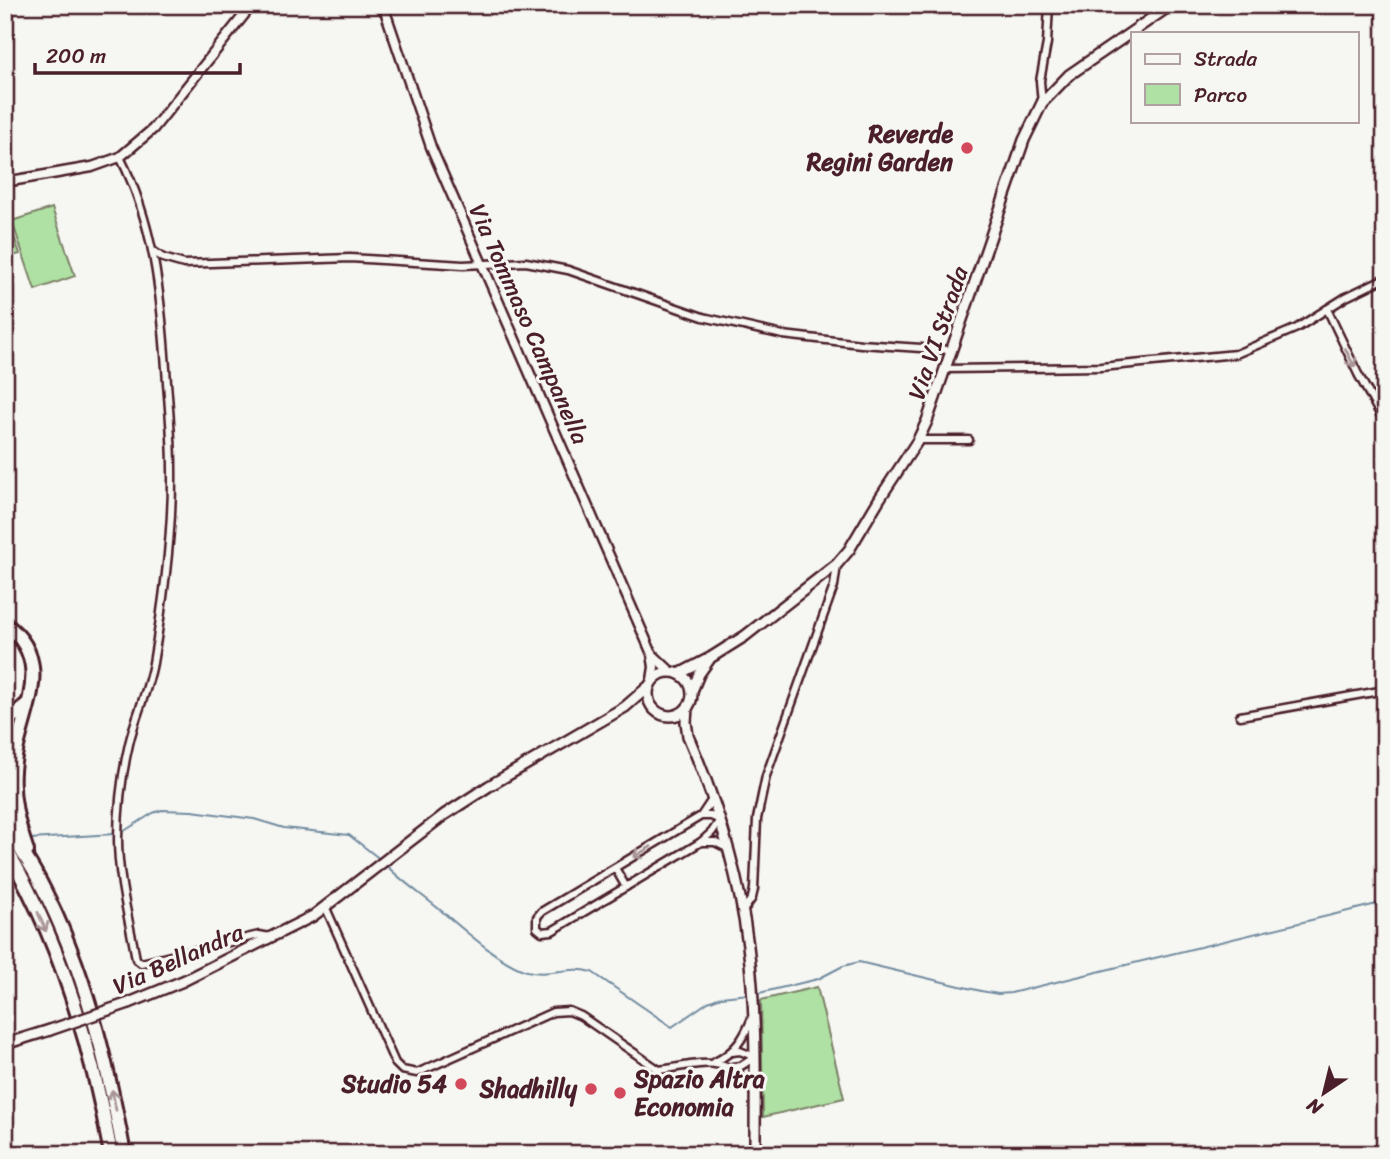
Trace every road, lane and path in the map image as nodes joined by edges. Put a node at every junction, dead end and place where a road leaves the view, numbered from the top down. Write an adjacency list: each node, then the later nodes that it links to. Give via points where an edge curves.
1 (252, 5): 10 (street, via 153,129)
2 (383, 5): 13 (street, Via Tommaso Campanella, via 431,147)
3 (1049, 5): 7 (street)
4 (1171, 5): 6 (main road, Via VI Strada)
5 (1131, 32): 8 (main road, Via VI Strada)
6 (1132, 32)
7 (1040, 81): 8 (street); 9 (street)
8 (1051, 91): 9 (main road, Via VI Strada)
9 (1042, 103): 16 (main road, Via VI Strada, via 1024,140)
10 (120, 157): 11 (street, via 92,167); 12 (street, via 141,205)
11 (5, 182)
12 (153, 251): 13 (street, via 184,264 351,258); 49 (street, Via Bellandra, via 172,466 171,513 163,606 151,671 124,767 121,876 136,959 141,962 259,935)
13 (481, 264): 16 (street, via 526,262 568,270 703,317 783,335); 23 (street, Via Tommaso Campanella)
14 (1385, 278): 15 (street)
15 (1327, 309): 17 (street, via 1297,328 1236,354 1101,367); 18 (street, one-way to 18)
16 (951, 350): 17 (main road, Via VI Strada)
17 (945, 369): 19 (main road, Via VI Strada)
18 (1385, 423)
19 (918, 440): 20 (street); 21 (main road, Via VI Strada)
20 (969, 440)
21 (837, 564): 24 (main road, Via VI Strada); 48 (street, via 834,586 766,776 757,819 754,889)
22 (5, 624): 29 (highway, via 21,639 32,661 34,679)
23 (652, 654): 25 (street, Via Tommaso Campanella); 26 (street, Via Tommaso Campanella)
24 (710, 658): 25 (main road, Via VI Strada); 28 (main road, Via VI Strada)
25 (675, 673): 26 (main road, via 661,673); 28 (main road, via 687,680)
26 (650, 684): 30 (main road); 32 (main road, via 647,695)
27 (1385, 690): 34 (street)
28 (692, 691): 31 (main road)
29 (28, 702): 35 (highway); 45 (highway, via 13,792)
30 (625, 707): 32 (main road); 47 (main road, via 467,800)
31 (687, 708): 33 (main road); 36 (main road)
32 (654, 709): 33 (main road)
33 (666, 716): 36 (main road)
34 (1240, 716)
35 (5, 723)
36 (688, 736): 37 (main road)
37 (713, 798): 38 (street); 39 (main road)
38 (701, 816): 39 (street); 44 (street, one-way to 44)
39 (720, 820): 41 (street); 42 (main road)
40 (5, 825): 45 (highway)
41 (701, 842): 42 (street); 46 (street)
42 (729, 849): 48 (main road)
43 (8, 853): 57 (highway, one-way to 57, via 36,906 73,1002 94,1070)
44 (615, 868): 46 (street); 46 (street, via 541,912 537,928 552,931)
45 (35, 873): 58 (highway, one-way to 45, via 96,1024 63,931)
46 (626, 887)
47 (326, 906): 49 (main road); 54 (street, via 402,1070 416,1073 545,1015 569,1011 659,1070)
48 (743, 911): 50 (main road)
49 (273, 937): 51 (main road, Via Bellandra, bridge, via 129,1003)
50 (754, 1015): 52 (street); 53 (main road)
51 (5, 1044)
52 (732, 1052): 53 (street); 54 (street)
53 (754, 1058): 55 (street); 56 (main road)
54 (714, 1063): 55 (street)
55 (732, 1068): 56 (street)
56 (754, 1094): 59 (main road)
57 (111, 1154)
58 (124, 1154)
59 (754, 1154)

